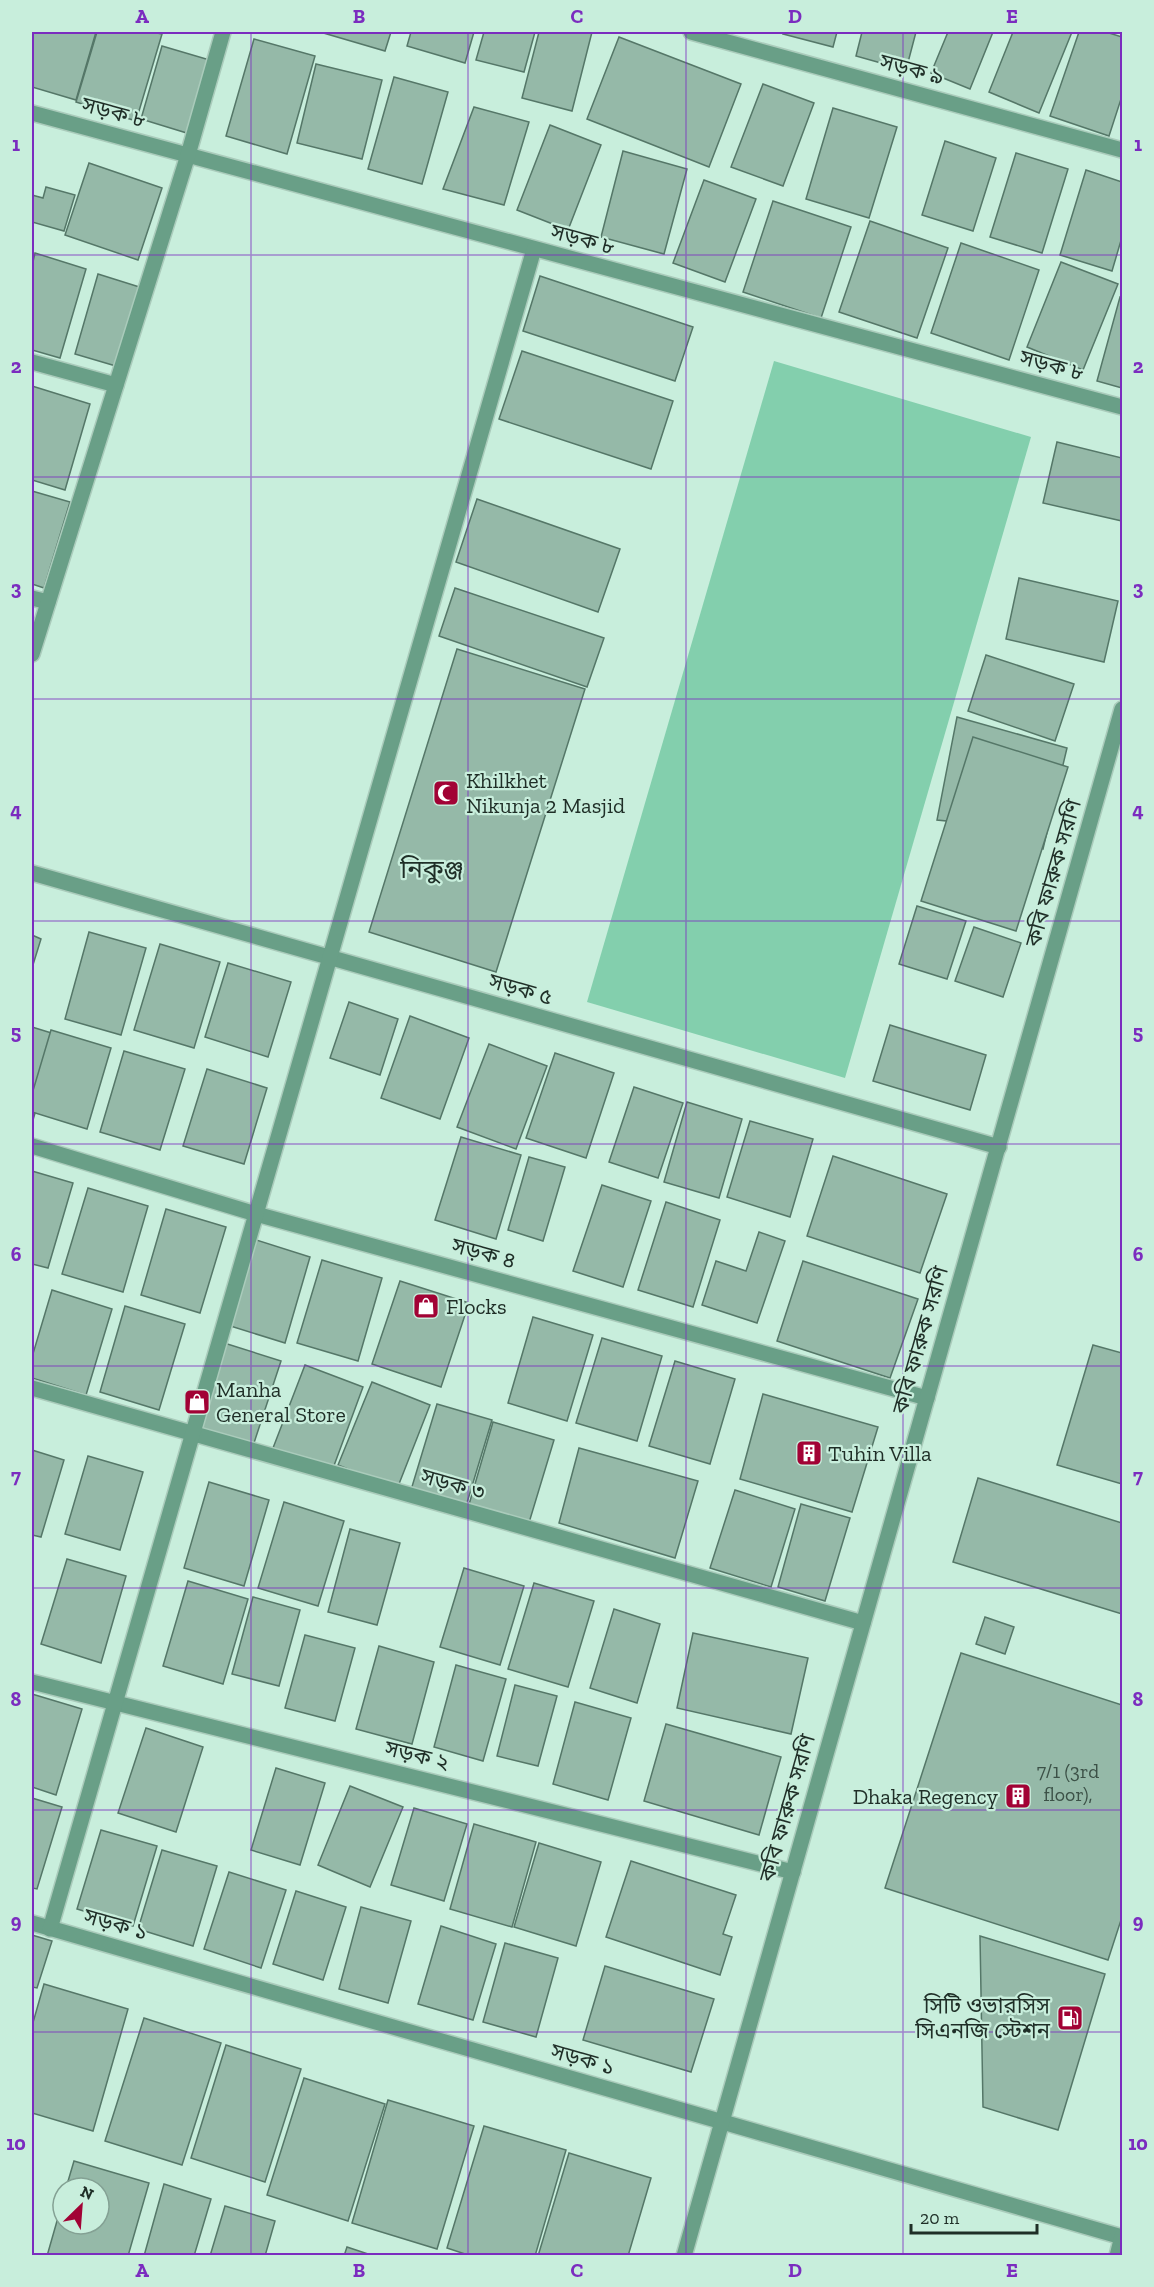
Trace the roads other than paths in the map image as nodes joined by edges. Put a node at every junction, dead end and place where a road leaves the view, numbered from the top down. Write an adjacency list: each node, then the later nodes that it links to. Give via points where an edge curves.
1 (223, 32): 5 (street)
2 (691, 32): 4 (street, সড়ক ৯)
3 (32, 113): 5 (street, সড়ক ৮)
4 (1122, 150)
5 (188, 155): 6 (street, সড়ক ৮); 8 (street)
6 (534, 249): 9 (street, সড়ক ৮); 15 (street)
7 (32, 362): 8 (street)
8 (116, 385): 11 (street)
9 (1122, 407)
10 (32, 598): 11 (street)
11 (48, 602): 12 (street)
12 (32, 654)
13 (1122, 709): 17 (street, কবি ফারুক সরণি)
14 (32, 873): 15 (street, সড়ক ৫)
15 (330, 958): 17 (street, সড়ক ৫); 18 (street)
16 (32, 1146): 18 (street, সড়ক ৪)
17 (999, 1147): 20 (street, কবি ফারুক সরণি)
18 (256, 1214): 20 (street, সড়ক ৪); 21 (street)
19 (32, 1388): 21 (street, সড়ক ৩)
20 (927, 1398): 22 (street, কবি ফারুক সরণি)
21 (192, 1435): 22 (street, সড়ক ৩); 24 (street)
22 (863, 1623): 25 (street, কবি ফারুক সরণি)
23 (32, 1682): 24 (street, সড়ক ২)
24 (114, 1703): 25 (street, সড়ক ২); 27 (street)
25 (793, 1872): 28 (street, কবি ফারুক সরণি)
26 (32, 1923): 27 (street, সড়ক ১)
27 (50, 1929): 28 (street, সড়ক ১)
28 (722, 2122): 29 (street, সড়ক ১); 30 (street, কবি ফারুক সরণি)
29 (1122, 2236): 31 (street)
30 (684, 2256)
31 (1118, 2256)

